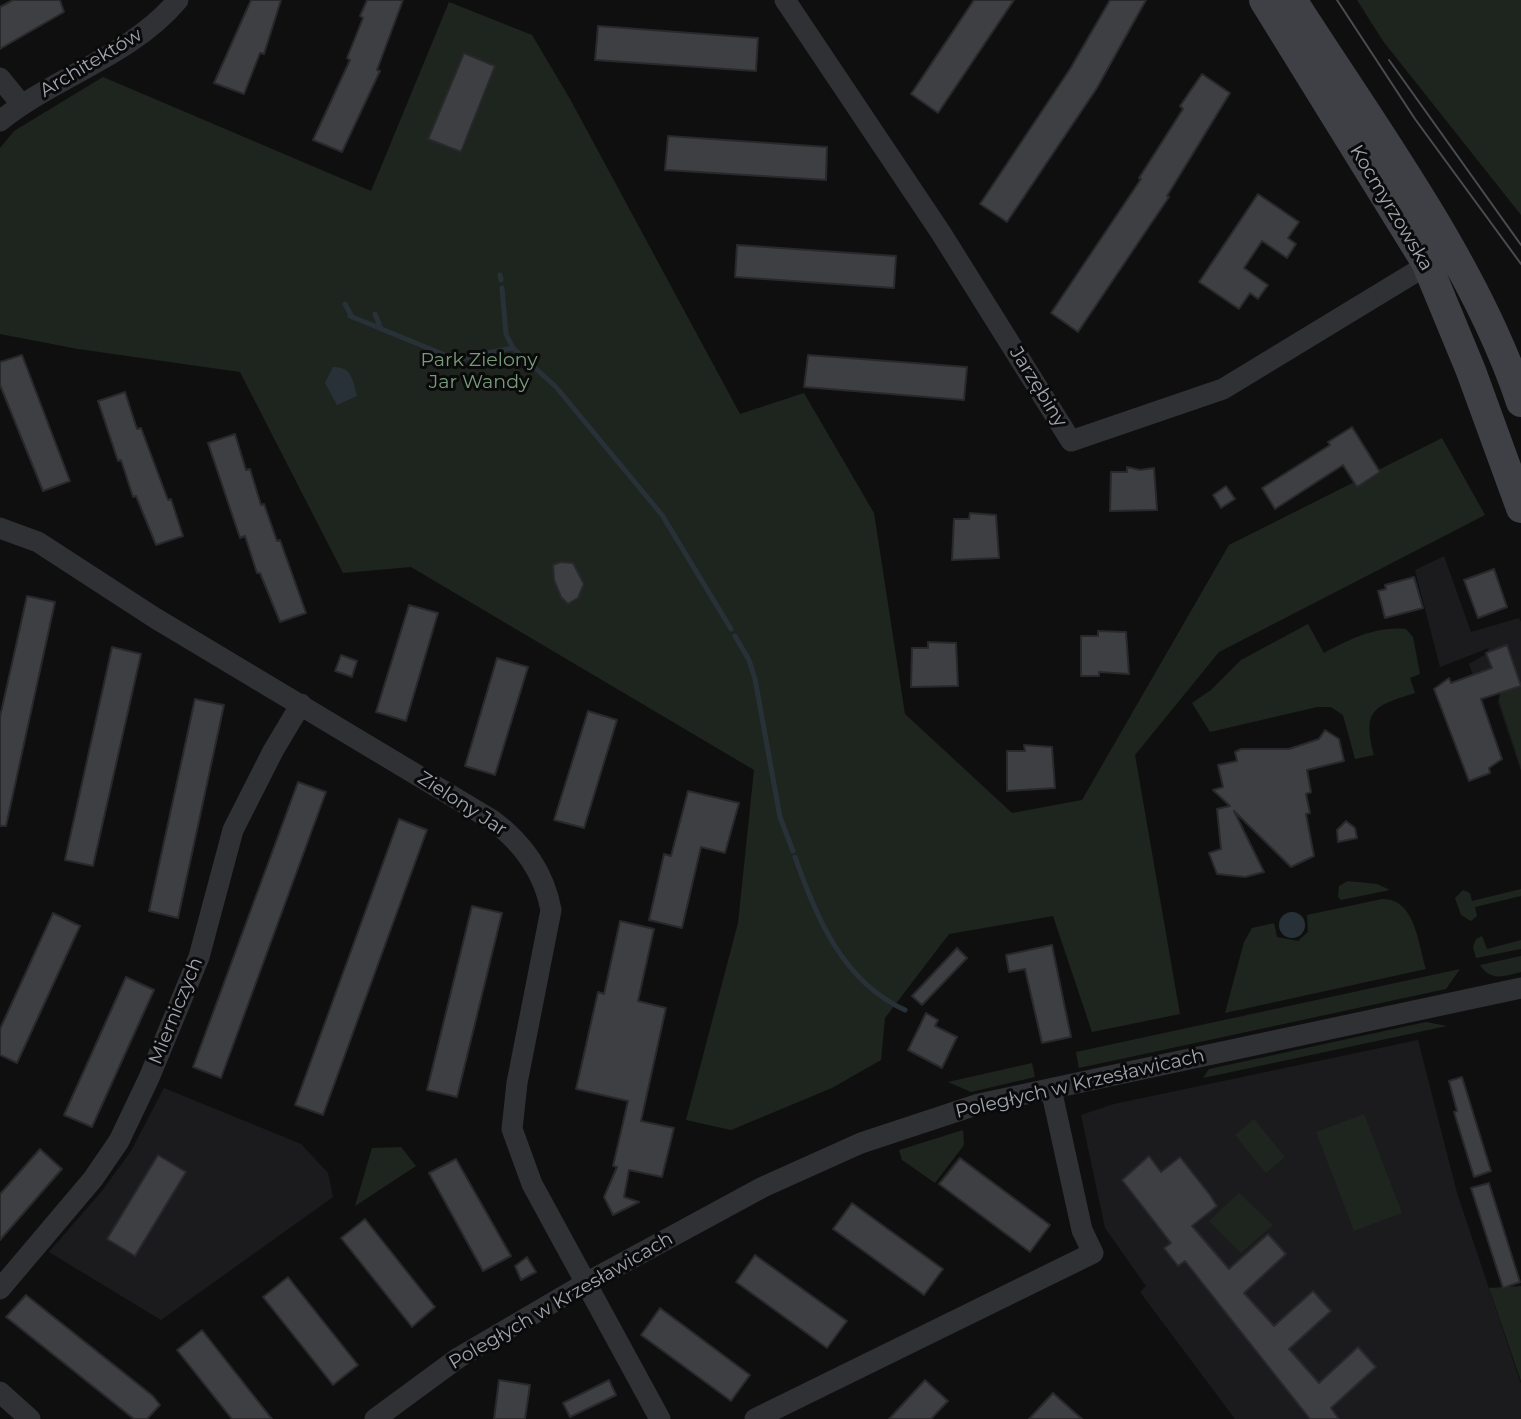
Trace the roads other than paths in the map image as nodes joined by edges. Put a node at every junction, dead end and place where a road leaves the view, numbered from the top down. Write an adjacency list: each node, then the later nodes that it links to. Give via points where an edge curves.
1 (178, 0): 6 (street, Architektów, via 137,37)
2 (785, 0): 8 (street, Jarzębiny, via 941,233 1071,440 1223,389)
3 (1264, 0): 8 (main road, Kocmyrzowska)
4 (1292, 0): 9 (main road, Kocmyrzowska, via 1455,260 1482,308)
5 (0, 78): 6 (street)
6 (21, 104): 7 (street, Architektów)
7 (0, 121)
8 (1427, 265): 10 (main road, Kocmyrzowska)
9 (1521, 402)
10 (1521, 508)
11 (0, 528): 12 (street, Zielony Jar, via 38,542)
12 (301, 704): 15 (street, Zielony Jar, via 508,832 547,888 551,910 548,934 512,1129 532,1184); 16 (street, Mierniczych, via 233,830 199,957 118,1141 93,1179)
13 (1521, 988): 14 (street, Poległych w Krzesławicach)
14 (1051, 1088): 15 (street, Poległych w Krzesławicach, via 953,1112 832,1155 763,1186); 21 (street, via 1082,1230 1093,1253)
15 (586, 1283): 19 (street, Poległych w Krzesławicach, via 458,1358); 20 (street, Zielony Jar)
16 (0, 1289)
17 (0, 1392): 18 (street)
18 (30, 1419)
19 (375, 1419)
20 (660, 1419)
21 (755, 1419)

